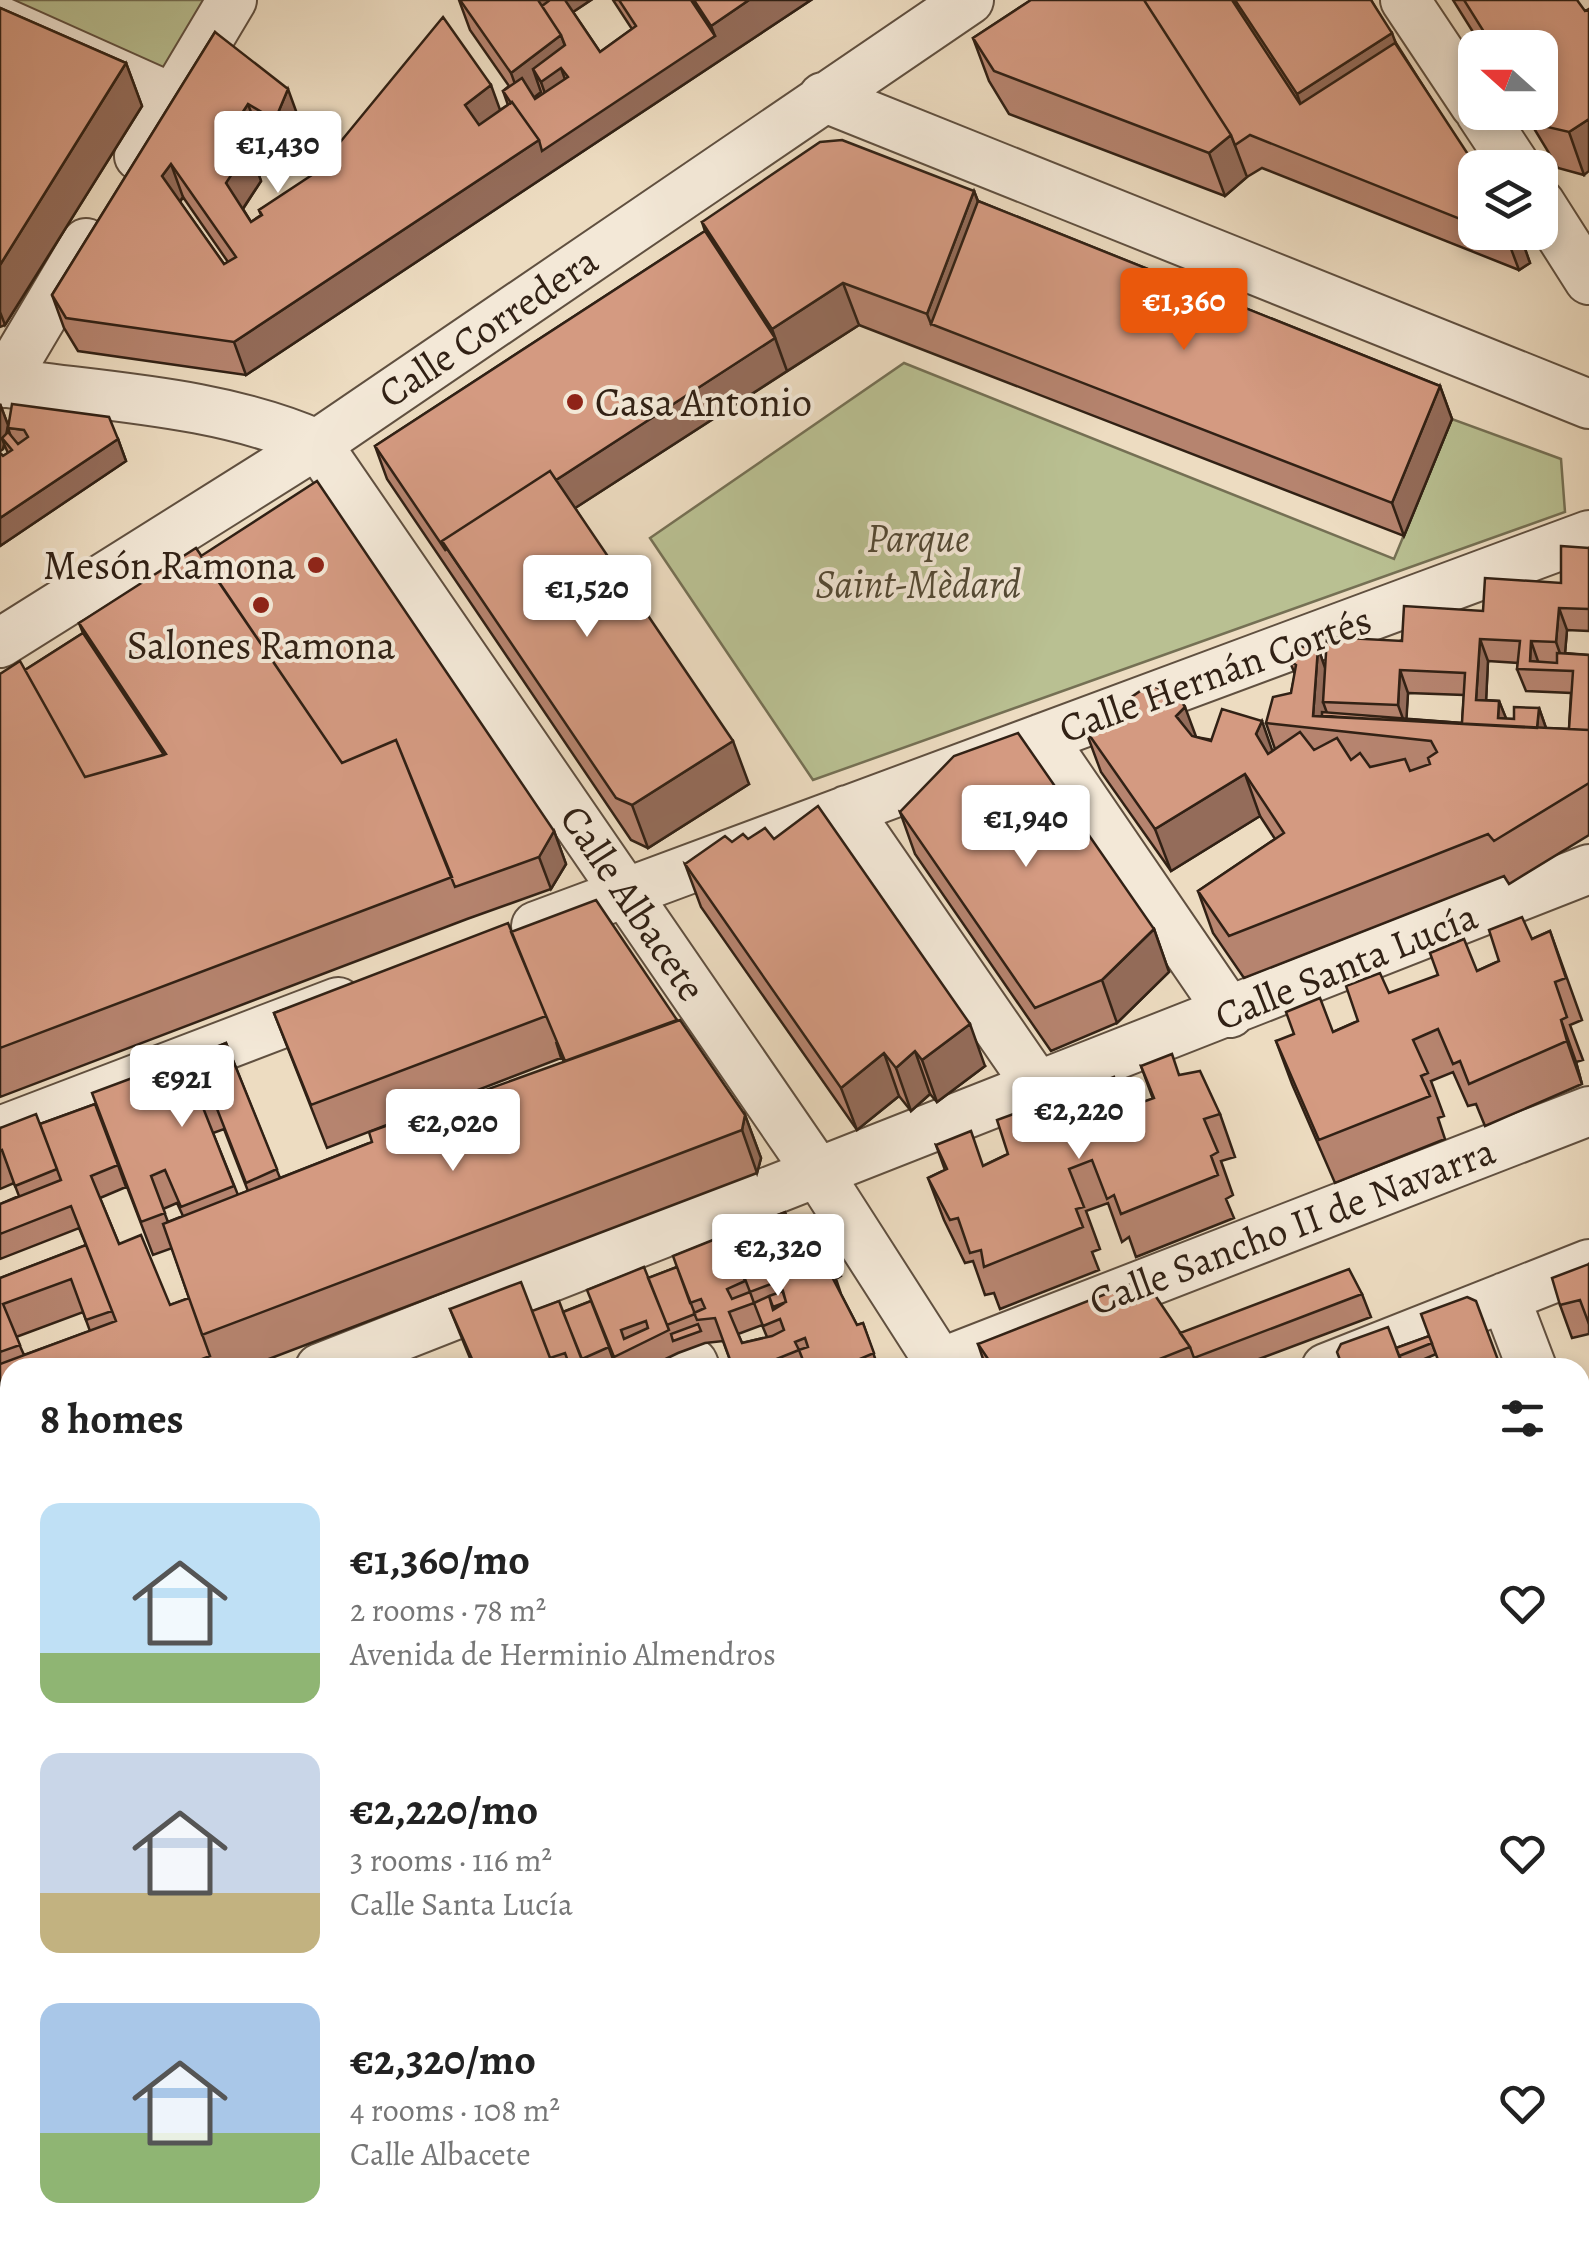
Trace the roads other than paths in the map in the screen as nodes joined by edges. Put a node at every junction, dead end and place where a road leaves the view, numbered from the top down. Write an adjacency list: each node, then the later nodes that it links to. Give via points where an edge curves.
1 (232, 0): 7 (street)
2 (969, 0): 6 (street, Calle Corredera)
3 (1405, 0): 5 (street)
4 (0, 21): 7 (street)
5 (1458, 80)
6 (823, 97): 11 (street); 12 (street, Calle Corredera)
7 (174, 99): 10 (street)
8 (1558, 223): 9 (street)
9 (1582, 250)
10 (1, 382): 12 (street, via 233,415)
11 (1589, 404)
12 (317, 444): 14 (street, Calle Corredera); 18 (street, Calle Albacete)
13 (1589, 536): 15 (street, Calle Hernán Cortés)
14 (0, 642)
15 (1042, 738): 16 (street, Calle Hernán Cortés); 21 (street)
16 (847, 810): 18 (street, Calle Hernán Cortés); 22 (street)
17 (1589, 869): 21 (street, Calle Santa Lucía)
18 (626, 892): 19 (street, Calle Hernán Cortés); 25 (street, Calle Albacete)
19 (497, 941)
20 (386, 983): 24 (street)
21 (1230, 1013): 22 (street, Calle Santa Lucía)
22 (1038, 1087): 25 (street, Calle Santa Lucía)
23 (1589, 1111): 30 (street, Calle Sancho II de Navarra)
24 (0, 1131)
25 (818, 1173): 28 (street, Calle Santa Lucía); 29 (street, Calle Albacete)
26 (1589, 1264): 27 (street)
27 (1505, 1297): 31 (street); 32 (street)
28 (346, 1358)
29 (936, 1358)
30 (961, 1358)
31 (1351, 1358)
32 (1528, 1358)

